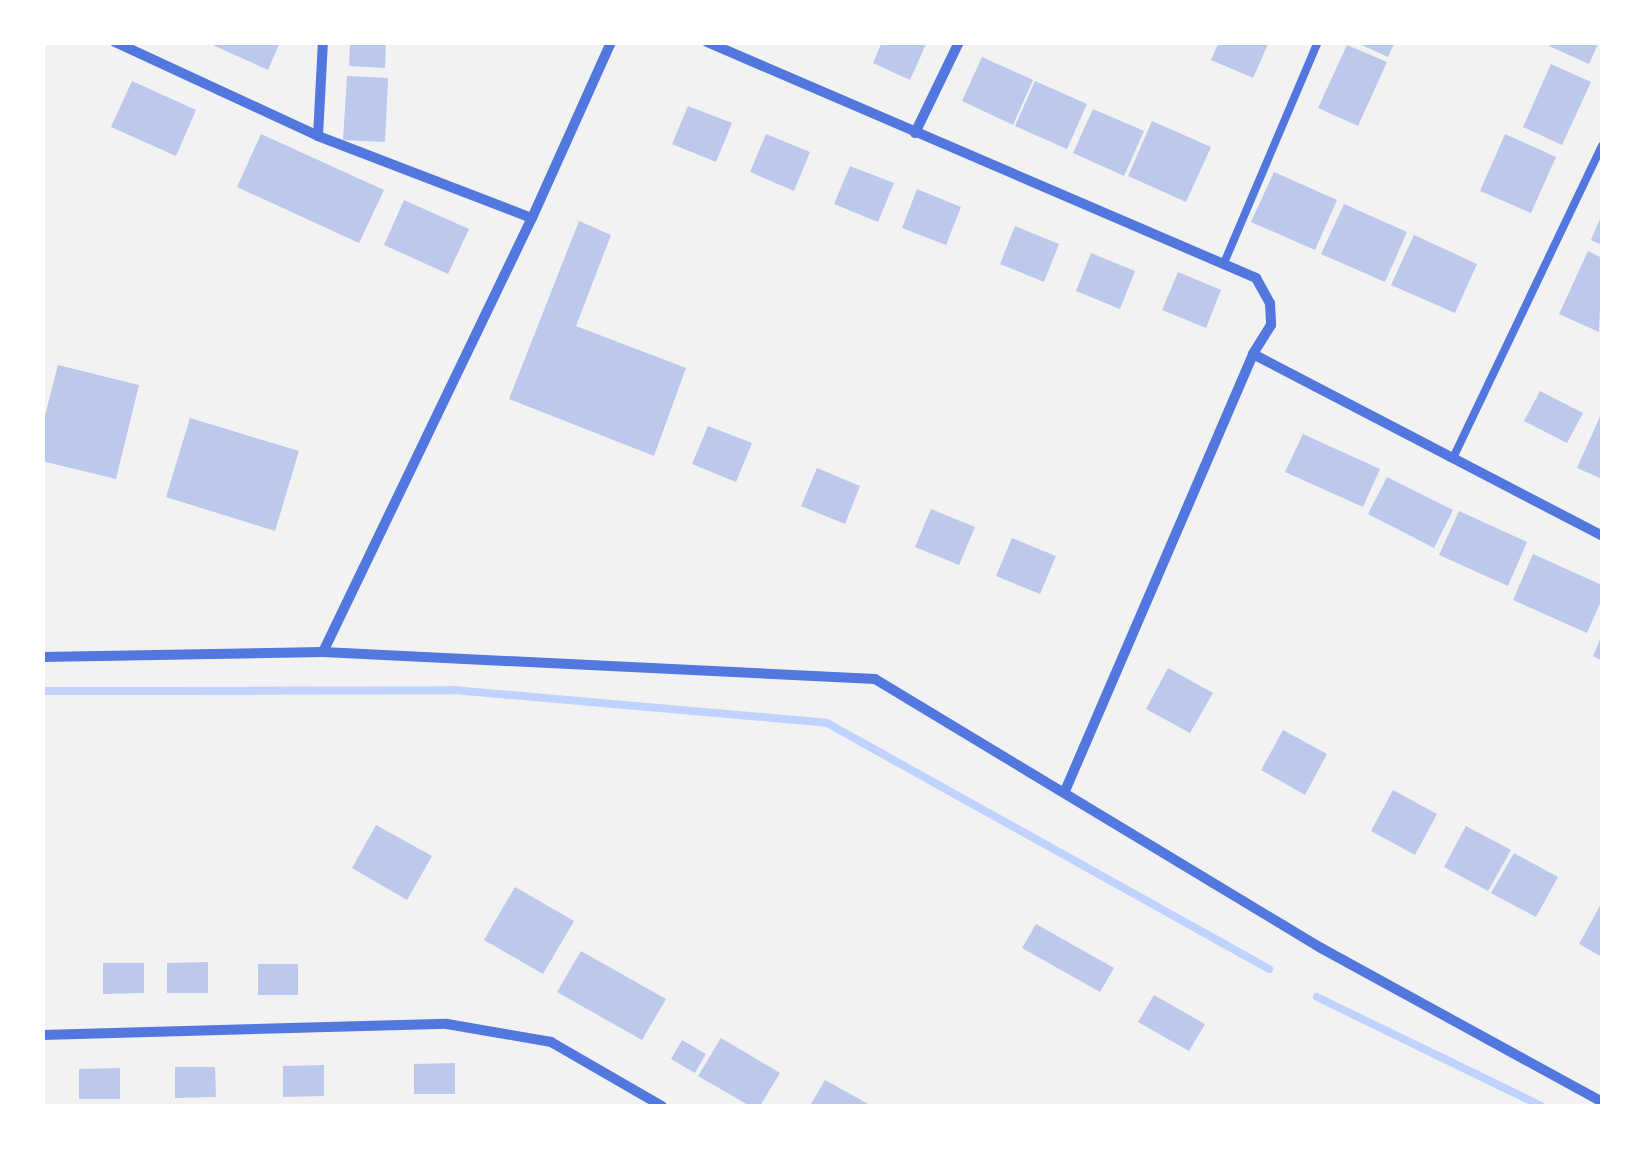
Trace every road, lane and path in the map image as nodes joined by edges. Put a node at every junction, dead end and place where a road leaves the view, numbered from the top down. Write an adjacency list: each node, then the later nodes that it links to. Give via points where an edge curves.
1 (115, 42): 8 (street)
2 (323, 42): 8 (street)
3 (611, 42): 10 (street)
4 (706, 42): 7 (street)
5 (959, 42): 7 (street)
6 (1318, 42): 11 (lane)
7 (915, 133): 11 (street)
8 (318, 136): 10 (street)
9 (1602, 146): 13 (lane)
10 (532, 218): 15 (street)
11 (1224, 263): 12 (street, via 1256,278 1270,303 1271,325)
12 (1252, 354): 13 (street); 17 (street)
13 (1453, 458): 14 (street)
14 (1602, 536)
15 (322, 652): 16 (street); 17 (street, via 875,679)
16 (42, 656)
17 (1064, 791): 19 (street, via 1321,948)
18 (42, 1035): 20 (street, via 447,1024 550,1042)
19 (1602, 1102)
20 (662, 1106)

